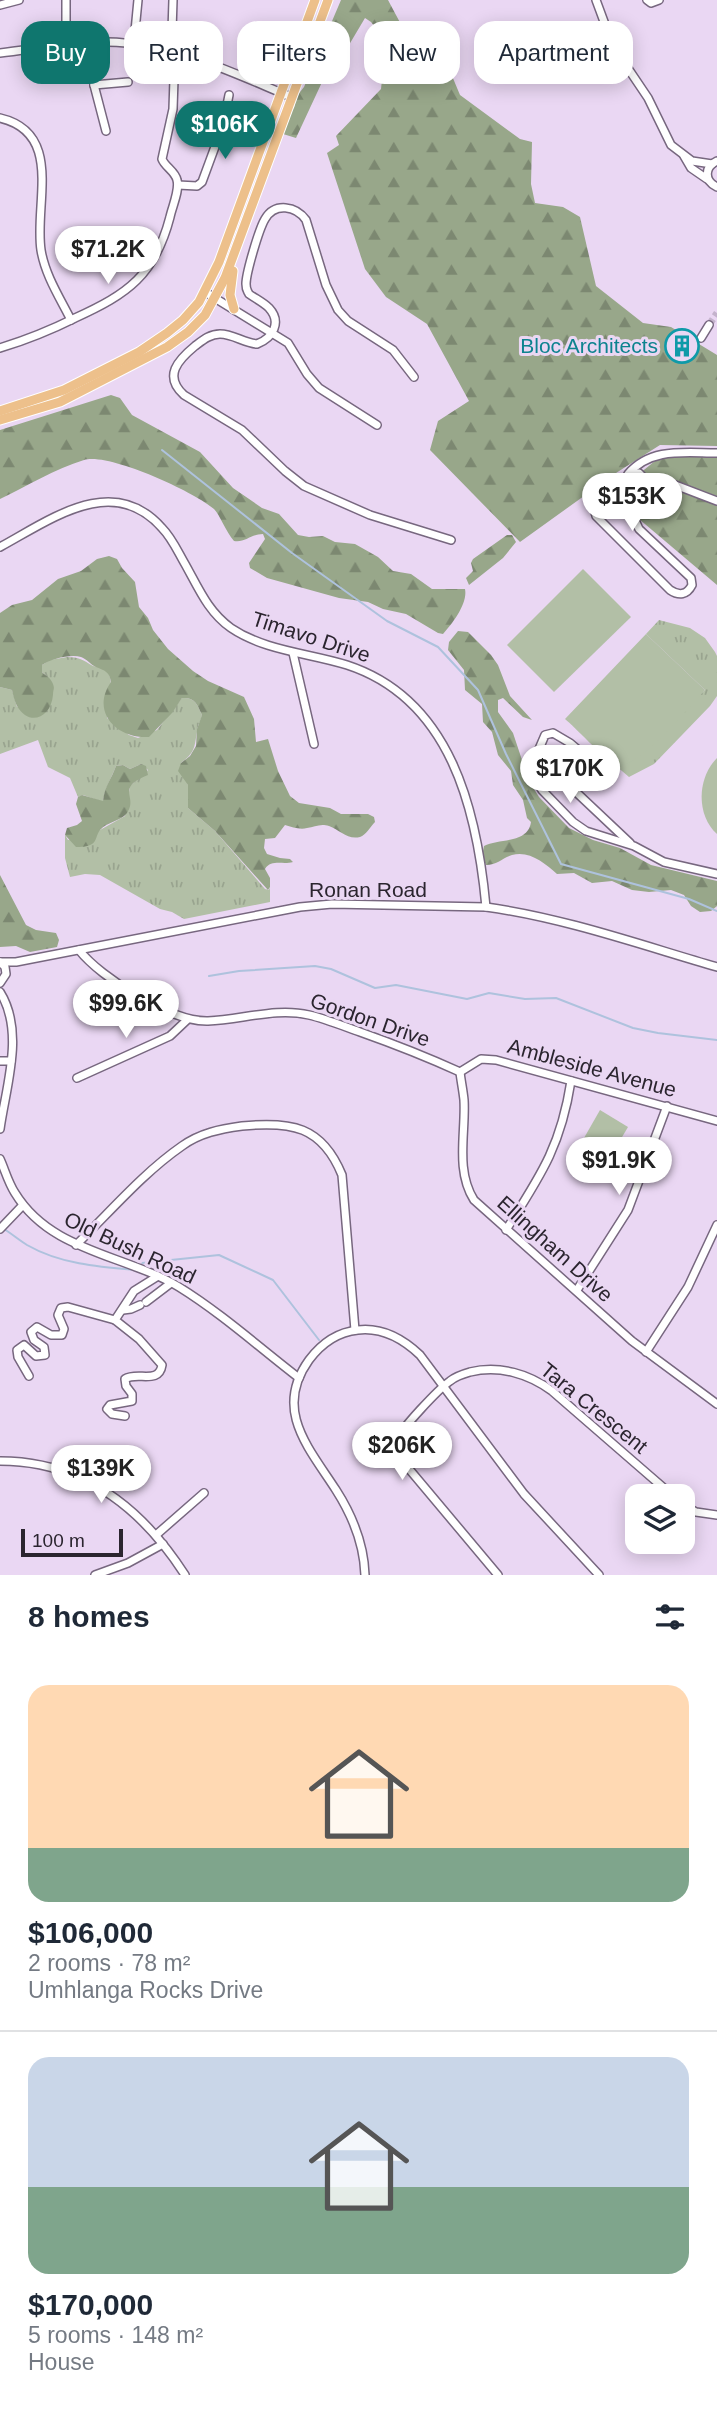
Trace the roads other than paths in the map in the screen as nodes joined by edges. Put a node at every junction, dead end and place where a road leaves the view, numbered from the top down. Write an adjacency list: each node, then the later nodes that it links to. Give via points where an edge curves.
1 (19, 0): 10 (street)
2 (66, 0): 11 (street)
3 (138, 0): 12 (street)
4 (173, 0): 13 (street)
5 (315, 0): 20 (main road)
6 (328, 0): 22 (main road)
7 (596, 0): 25 (street, via 612,46 648,98 670,145)
8 (647, 0): 9 (street)
9 (659, 0)
10 (0, 5)
11 (66, 21)
12 (136, 21)
13 (172, 21)
14 (110, 43): 20 (street, via 170,50)
15 (21, 50): 16 (street)
16 (0, 53)
17 (124, 82): 19 (street)
18 (174, 84): 28 (street, via 162,159)
19 (94, 85): 24 (street)
20 (279, 92): 22 (street); 31 (main road)
21 (229, 94): 28 (street, via 202,182)
22 (291, 97): 30 (main road)
23 (0, 118): 34 (street, via 23,128 38,149 41,248)
24 (106, 131)
25 (684, 156): 26 (street); 27 (street, via 691,168)
26 (715, 163): 27 (street, via 707,170)
27 (707, 178): 29 (street)
28 (178, 185): 34 (street, via 161,245 146,272 122,294)
29 (717, 187)
30 (238, 245): 32 (main road); 33 (main road, via 230,283)
31 (205, 292): 32 (street); 40 (main road, via 175,328 139,352 64,390)
32 (216, 298): 33 (street); 41 (main road, via 205,315 167,347 60,402)
33 (234, 309): 36 (street)
34 (71, 320): 38 (street)
35 (709, 325): 37 (street)
36 (273, 333): 39 (street, via 273,314 249,294 246,282 264,220 274,210 289,208 306,220 338,310 393,350); 42 (street, via 290,344 319,388); 50 (street, via 255,344 223,334 208,336 176,365 177,388 242,430 304,486 370,516)
37 (701, 338)
38 (0, 348)
39 (414, 377)
40 (0, 411)
41 (0, 420)
42 (377, 425)
43 (717, 453): 44 (street, via 662,453)
44 (645, 461): 45 (street); 46 (street)
45 (639, 473): 46 (street); 47 (street)
46 (626, 477): 48 (street, via 625,488); 48 (street, via 600,492 594,505 596,516 674,593 689,591 693,583 689,576 639,529 633,509)
47 (646, 483): 48 (street); 49 (street, via 676,486)
48 (635, 493)
49 (717, 501)
50 (451, 540)
51 (0, 547): 52 (street, Timavo Drive, via 82,504 109,501 132,507 163,529 205,601 224,622 248,637)
52 (293, 653): 53 (street); 58 (street, Timavo Drive, via 372,675 425,716 464,793)
53 (314, 744)
54 (539, 749): 55 (street, via 545,735 553,733); 56 (street, via 541,759); 56 (street, via 529,760 536,780 573,822)
55 (601, 769)
56 (634, 846): 57 (street, via 664,862)
57 (717, 874)
58 (486, 908): 59 (street, Ronan Road, via 316,905); 62 (street, Ronan Road, via 554,921)
59 (79, 950): 61 (street, Ronan Road); 66 (street, Gordon Drive, via 107,977)
60 (0, 962): 61 (street, Ronan Road); 63 (street)
61 (16, 962): 63 (street, Ronan Road)
62 (717, 967)
63 (6, 970): 64 (street)
64 (2, 981): 65 (street)
65 (0, 992): 68 (street, via 12,1030)
66 (188, 1019): 69 (street, Gordon Drive, via 310,1015); 70 (street, via 170,1036)
67 (0, 1060): 68 (street)
68 (11, 1062): 74 (street)
69 (460, 1072): 71 (street, Ambleside Avenue, via 488,1059); 79 (street, Ellingham Drive, via 468,1186 474,1199)
70 (77, 1078)
71 (572, 1081): 72 (street, Ambleside Avenue); 79 (street, via 552,1154)
72 (667, 1106): 73 (street, Ambleside Avenue); 83 (street, via 623,1220)
73 (717, 1121)
74 (0, 1129)
75 (0, 1158): 76 (street, Old Bush Road)
76 (23, 1205): 78 (street); 80 (street, Old Bush Road, via 49,1230)
77 (717, 1225): 87 (street, via 692,1280)
78 (0, 1229)
79 (506, 1230): 83 (street, Ellingham Drive)
80 (76, 1245): 81 (street, Old Bush Road); 86 (street, via 190,1140 231,1128 274,1123 292,1126 321,1140 342,1175)
81 (158, 1276): 82 (street, Old Bush Road); 84 (street, via 134,1291)
82 (171, 1283): 84 (street, via 144,1303); 89 (street, Old Bush Road)
83 (577, 1290): 87 (street, Ellingham Drive)
84 (123, 1310): 85 (street)
85 (115, 1320): 88 (street, via 61,1308 62,1335 37,1327 32,1330 31,1336 44,1347 43,1356 36,1356 24,1345 17,1350); 92 (street, via 162,1365 156,1376 124,1379 132,1401 110,1405 107,1410)
86 (355, 1330): 89 (street, via 325,1343); 90 (street, via 400,1338)
87 (646, 1352): 91 (street, Ellingham Drive)
88 (29, 1376)
89 (299, 1378): 102 (street, via 294,1404 298,1429 349,1516 361,1546)
90 (444, 1385): 94 (street, Tara Crescent, via 483,1370 530,1377); 103 (street, via 401,1433 396,1450); 104 (street, via 524,1494)
91 (717, 1404)
92 (125, 1416)
93 (0, 1461): 98 (street, via 48,1467 101,1489 126,1505)
94 (659, 1484)
95 (204, 1493): 98 (street)
96 (695, 1511): 97 (street)
97 (717, 1515)
98 (156, 1535): 99 (street)
99 (163, 1544): 100 (street); 101 (street)
100 (94, 1575)
101 (185, 1575)
102 (365, 1575)
103 (498, 1575)
104 (599, 1575)

